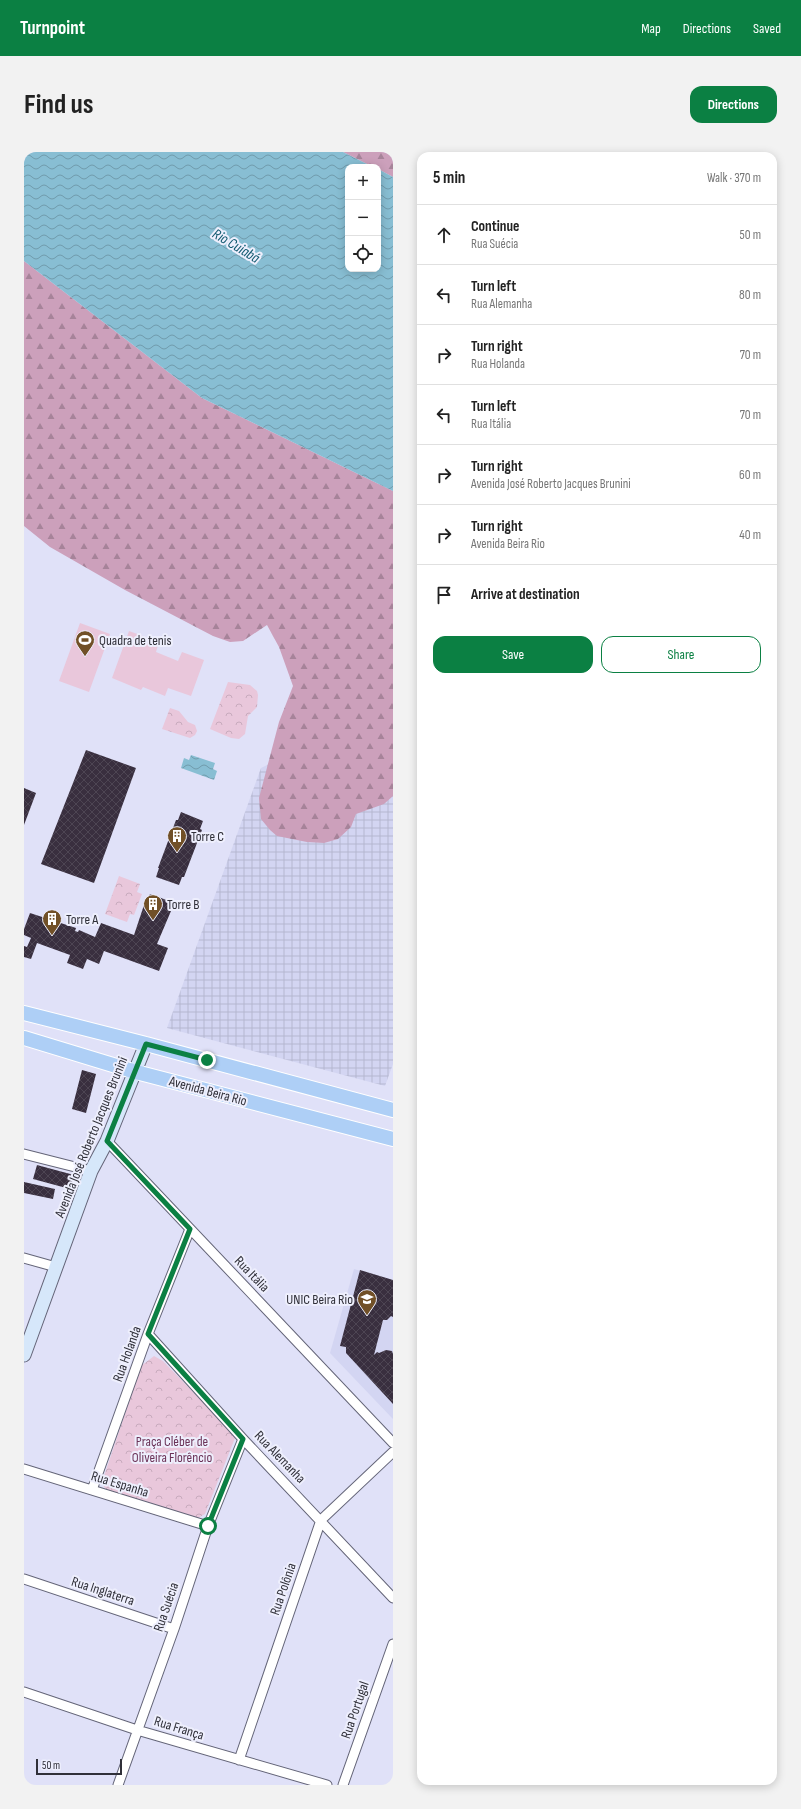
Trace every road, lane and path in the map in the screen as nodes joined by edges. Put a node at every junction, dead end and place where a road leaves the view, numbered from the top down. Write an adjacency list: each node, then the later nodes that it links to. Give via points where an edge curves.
1 (24, 1013): 3 (main road, Avenida Beira Rio)
2 (24, 1038): 4 (main road, Avenida Beira Rio)
3 (146, 1044): 4 (main road, Avenida José Roberto Jacques Brunini); 5 (main road, Avenida Beira Rio)
4 (136, 1072): 6 (main road, Avenida Beira Rio); 7 (main road, Avenida José Roberto Jacques Brunini)
5 (393, 1110)
6 (393, 1139)
7 (107, 1141): 9 (main road, Avenida José Roberto Jacques Brunini); 10 (street, Rua Itália)
8 (24, 1154): 9 (street)
9 (91, 1171): 12 (main road, Avenida José Roberto Jacques Brunini)
10 (190, 1229): 13 (street, Rua Holanda); 16 (street, Rua Itália)
11 (24, 1258): 12 (street)
12 (56, 1267): 14 (main road, Avenida José Roberto Jacques Brunini)
13 (148, 1334): 15 (street, Rua Alemanha); 19 (street, Rua Holanda)
14 (24, 1355)
15 (243, 1439): 20 (street, Rua Alemanha); 21 (street, Rua Suécia)
16 (393, 1443)
17 (393, 1452): 20 (street, Rua Polônia)
18 (24, 1469): 19 (street, Rua Espanha)
19 (92, 1490): 21 (street, Rua Espanha)
20 (321, 1520): 23 (street, Rua Alemanha); 28 (street, Rua Polônia)
21 (208, 1526): 24 (street, Rua Suécia)
22 (24, 1579): 24 (street, Rua Inglaterra)
23 (393, 1598)
24 (174, 1629): 27 (street, Rua Suécia)
25 (393, 1644): 31 (street, Rua Portugal)
26 (24, 1692): 27 (street, Rua França)
27 (137, 1730): 28 (street, Rua França); 29 (street, Rua Suécia)
28 (239, 1760): 30 (street, Rua França)
29 (118, 1785)
30 (327, 1785)
31 (343, 1785)

